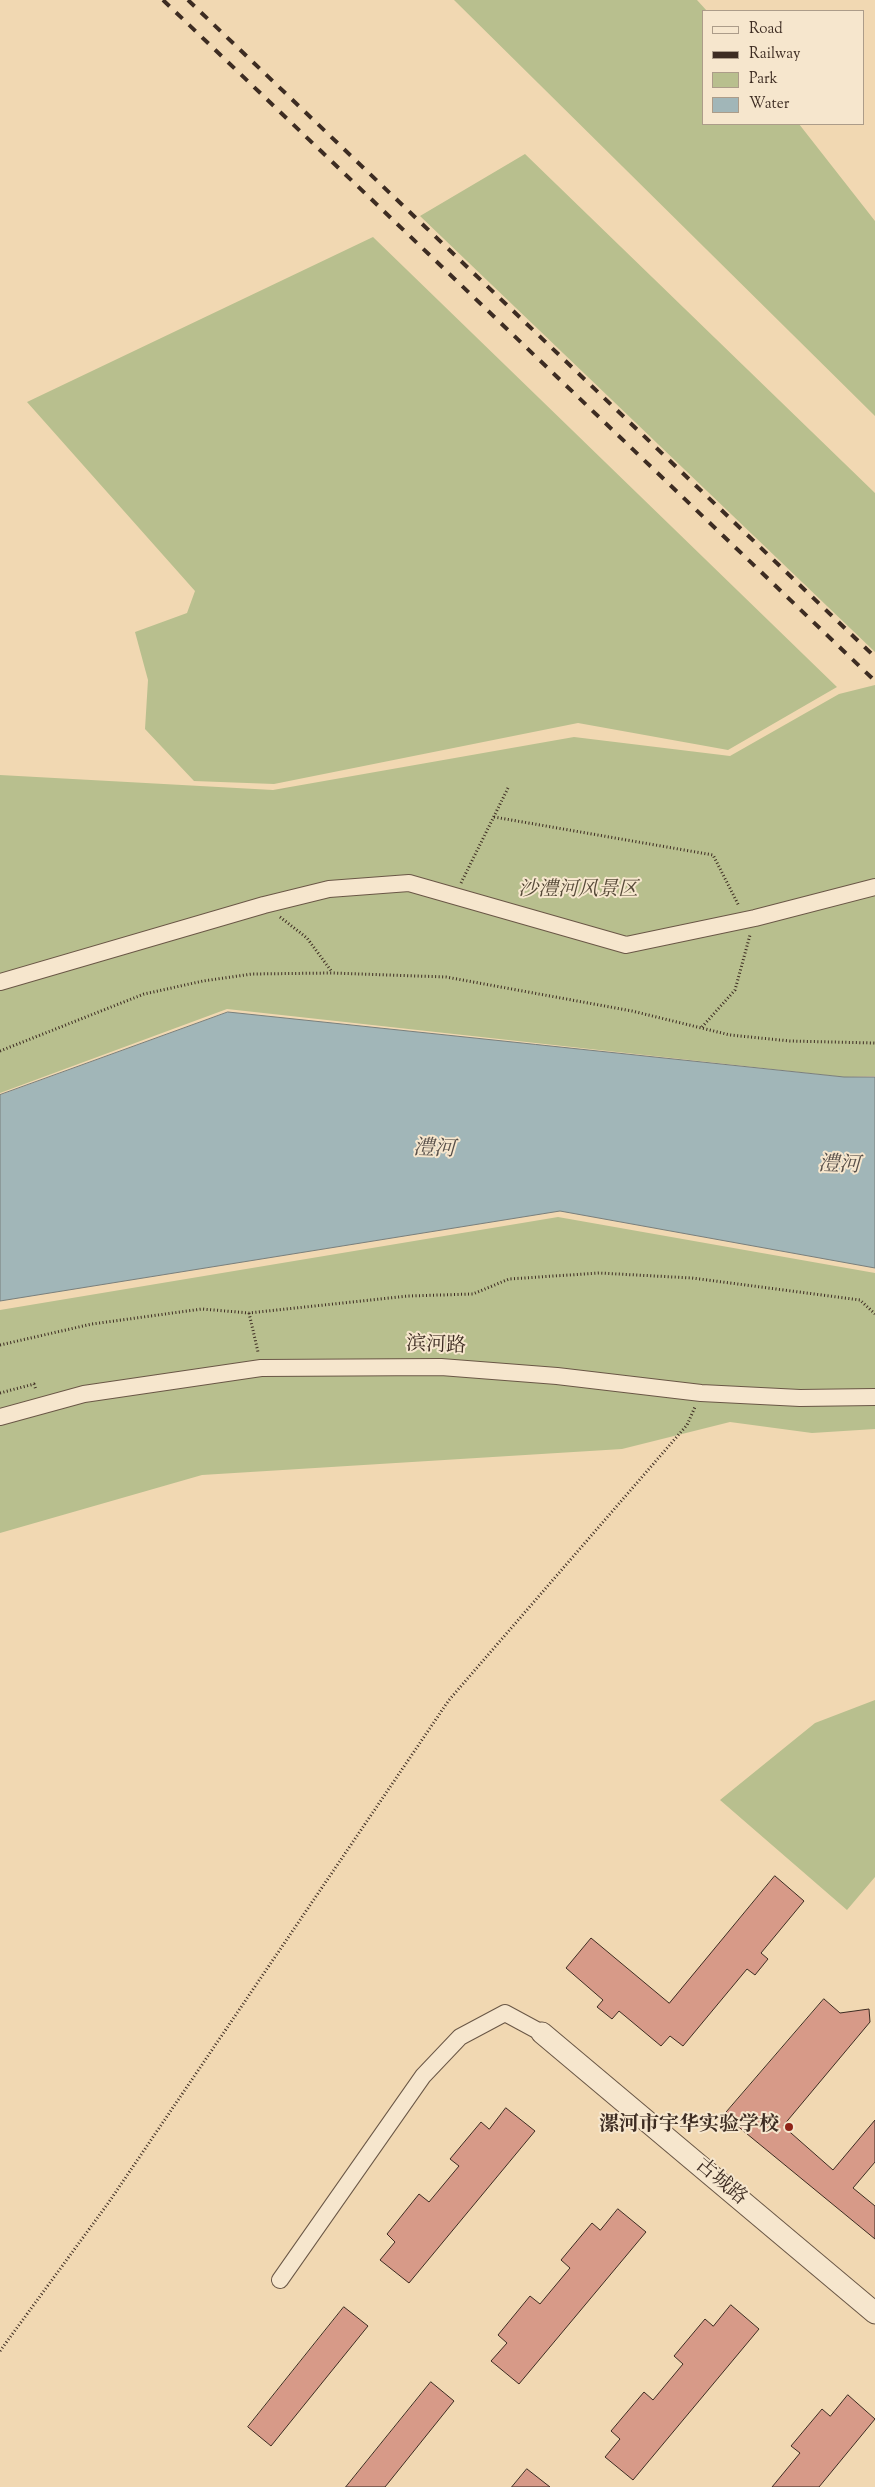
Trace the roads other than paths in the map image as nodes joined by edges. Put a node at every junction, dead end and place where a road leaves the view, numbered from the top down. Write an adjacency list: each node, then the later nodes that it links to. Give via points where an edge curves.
1 (875, 888): 2 (street, via 626,945 409,883 329,889)
2 (0, 982)
3 (875, 1397): 4 (street, 滨河路, via 800,1398 701,1393 441,1366 261,1368 84,1394)
4 (0, 1418)
5 (542, 2033): 6 (street, via 505,2014 460,2037 423,2076); 7 (street, 古城路)
6 (280, 2280)
7 (875, 2313)

